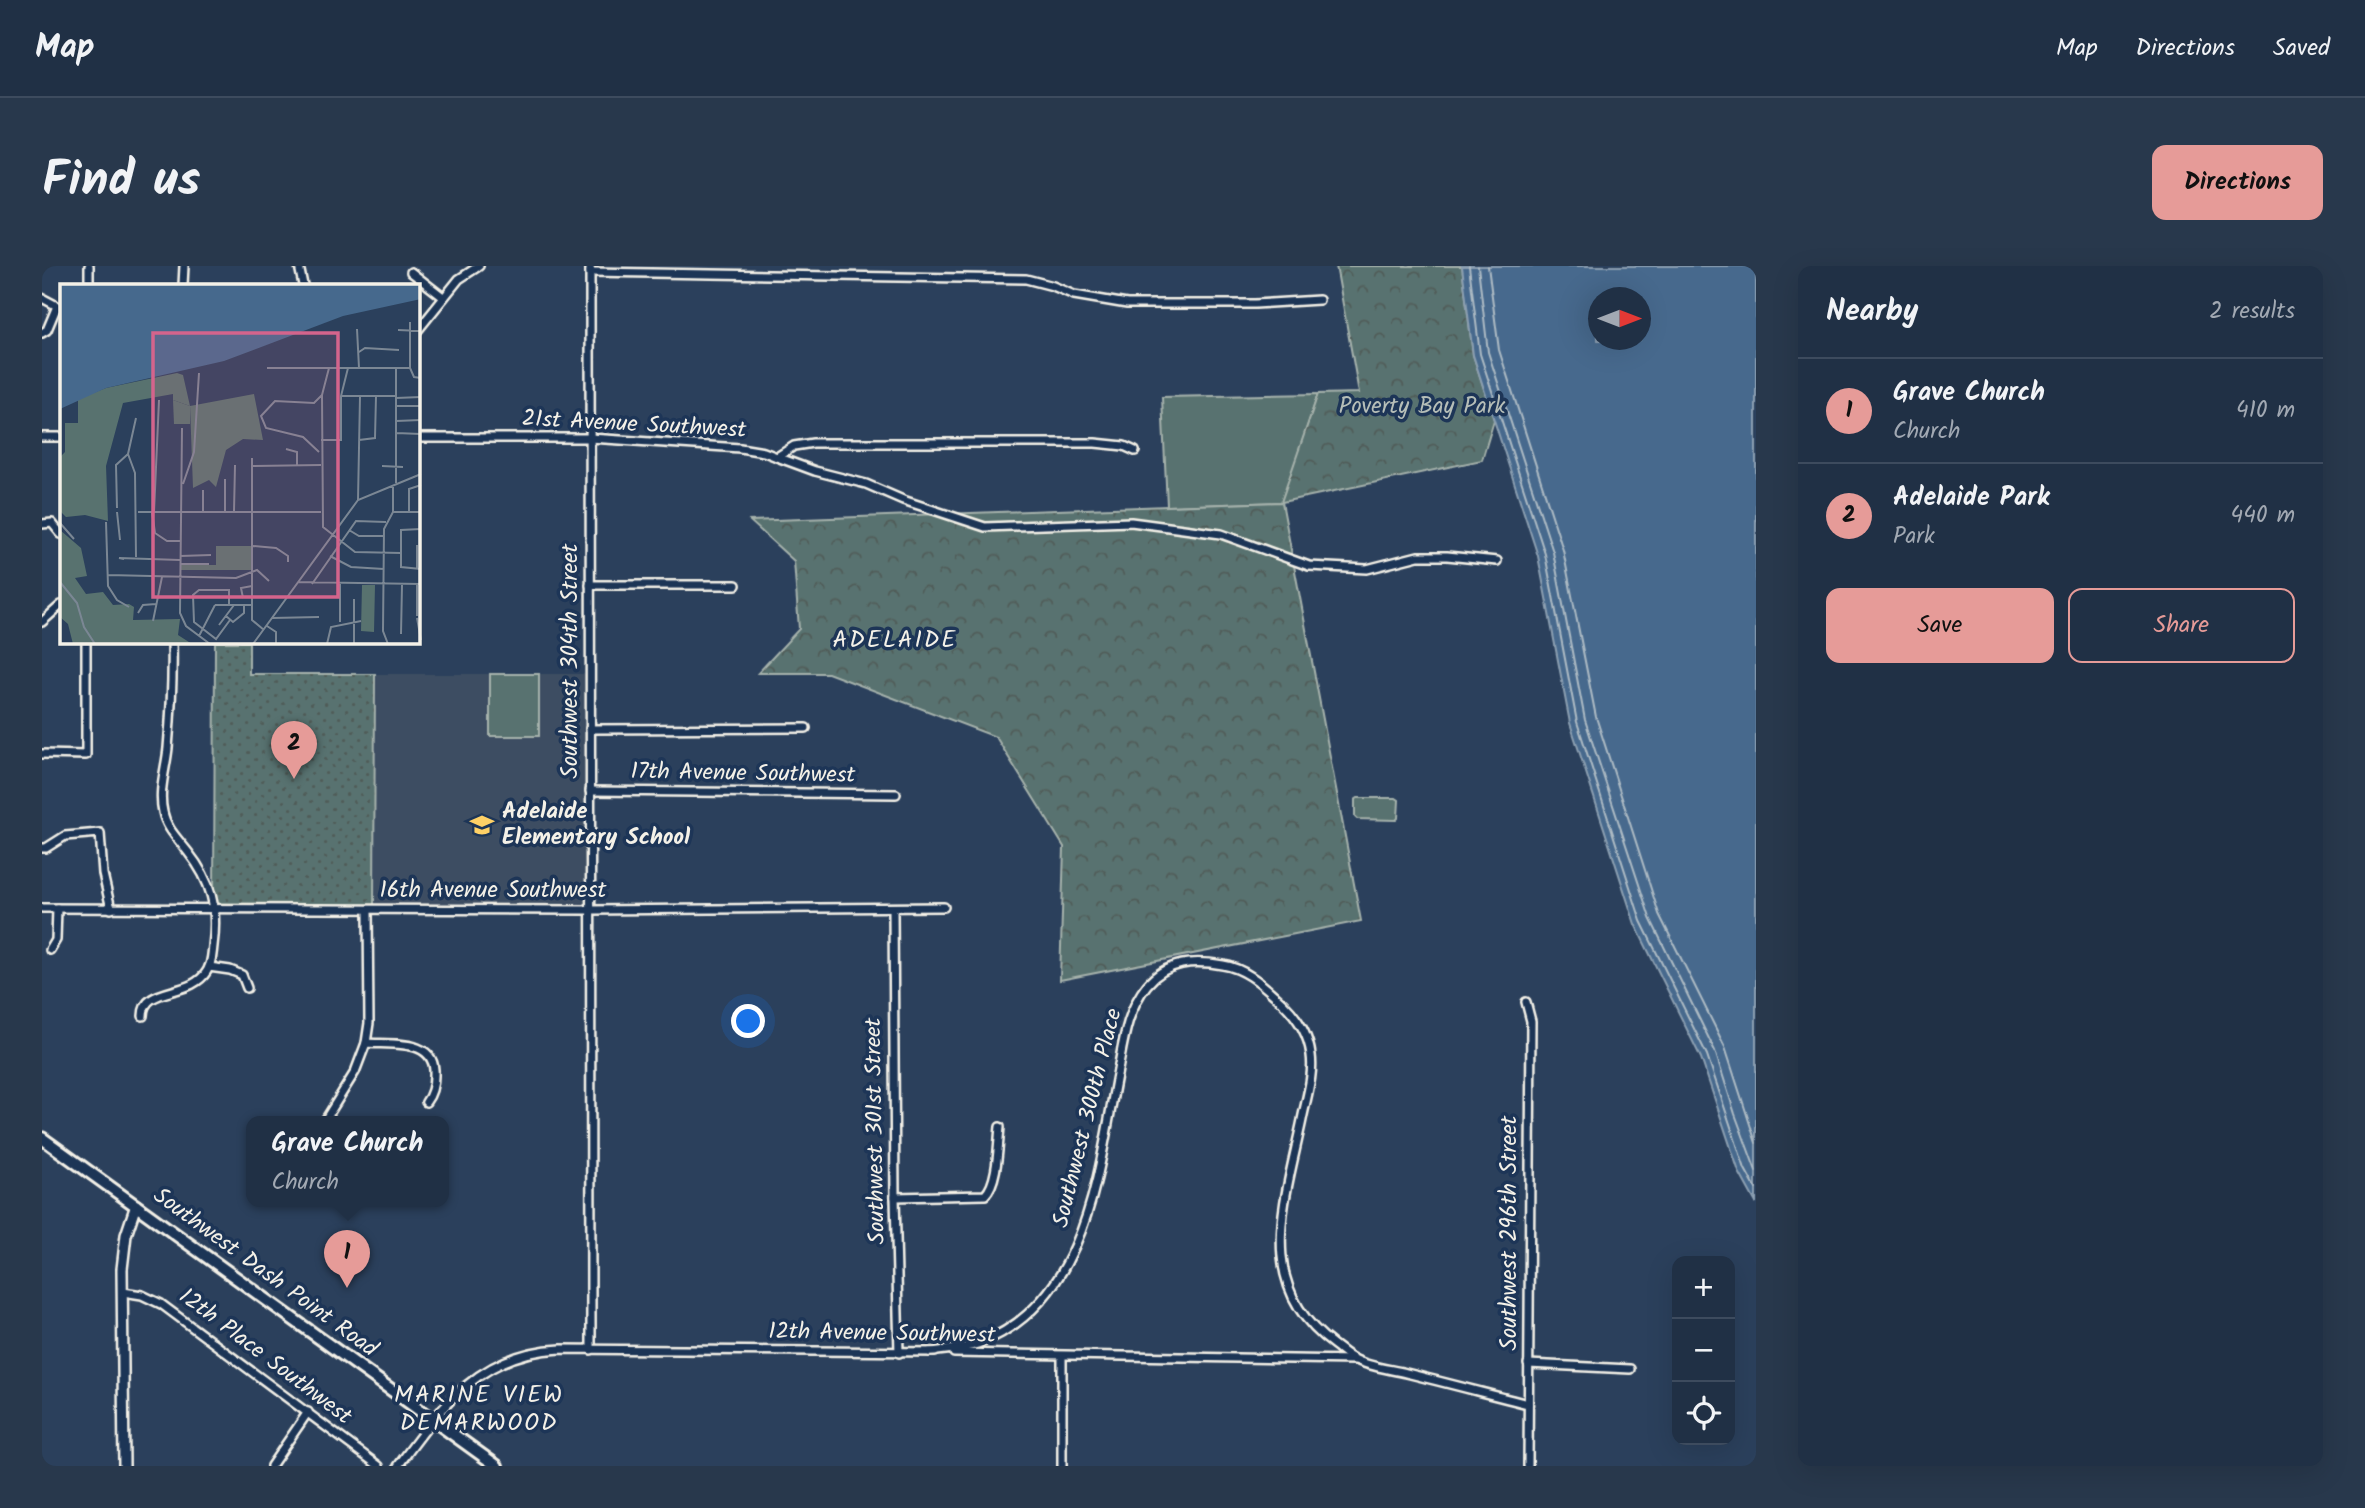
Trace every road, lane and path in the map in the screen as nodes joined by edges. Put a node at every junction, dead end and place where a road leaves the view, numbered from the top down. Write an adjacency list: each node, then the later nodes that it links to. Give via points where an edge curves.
1 (89, 266): 7 (street)
2 (184, 266): 8 (street)
3 (299, 266): 9 (street)
4 (479, 266): 10 (street, via 458,279)
5 (590, 269): 12 (street, via 1026,279 1097,301 1127,304); 19 (street, Southwest 304th Street)
6 (411, 272): 10 (street)
7 (89, 284)
8 (183, 284)
9 (303, 284)
10 (443, 297): 14 (street)
11 (42, 300): 13 (street)
12 (1319, 300)
13 (59, 307): 15 (street)
14 (420, 327)
15 (42, 333)
16 (42, 437): 17 (street)
17 (60, 437)
18 (420, 438): 19 (street, 21st Avenue Southwest)
19 (590, 438): 21 (street, 21st Avenue Southwest, via 740,448); 25 (street, Southwest 304th Street)
20 (1135, 451): 21 (street, 21st Avenue Southwest, via 1095,443 834,443 798,445)
21 (777, 457): 24 (street, via 985,527 1131,522 1221,534 1309,566 1367,569 1418,556)
22 (42, 524): 23 (street, via 52,523)
23 (60, 533)
24 (1497, 561)
25 (590, 585): 26 (street); 32 (street, Southwest 304th Street)
26 (736, 585)
27 (60, 606): 28 (street)
28 (42, 622)
29 (86, 644): 33 (street, via 86,755)
30 (172, 644): 41 (street, via 163,812 207,881)
31 (806, 728): 32 (street)
32 (590, 729): 34 (street, Southwest 304th Street)
33 (42, 754)
34 (590, 791): 35 (street, 17th Avenue Southwest); 44 (street, Southwest 304th Street)
35 (896, 794)
36 (42, 848): 40 (street, via 65,836 100,833)
37 (944, 907): 42 (street, 16th Avenue Southwest)
38 (42, 908): 39 (street, 16th Avenue Southwest)
39 (57, 908): 40 (street, 16th Avenue Southwest); 45 (street, via 56,940)
40 (110, 909): 41 (street, 16th Avenue Southwest)
41 (214, 909): 43 (street, 16th Avenue Southwest); 46 (street)
42 (893, 909): 44 (street, 16th Avenue Southwest); 55 (street, Southwest 301st Street)
43 (368, 910): 44 (street, 16th Avenue Southwest); 50 (street)
44 (590, 910): 58 (street, Southwest 304th Street)
45 (50, 950)
46 (209, 967): 47 (street, via 242,975); 49 (street, via 190,987 151,998)
47 (247, 988)
48 (1526, 1002): 63 (street, Southwest 296th Street, via 1531,1021)
49 (143, 1016)
50 (366, 1043): 51 (street, via 405,1046 431,1056 433,1091); 52 (street, via 355,1072)
51 (426, 1102)
52 (328, 1116)
53 (1000, 1127): 55 (street, via 993,1181 985,1195)
54 (42, 1138): 56 (main road, Southwest Dash Point Road)
55 (895, 1197): 60 (street, Southwest 301st Street)
56 (136, 1205): 57 (street, via 123,1251); 67 (main road, Southwest Dash Point Road)
57 (123, 1292): 66 (street, 12th Place Southwest, via 161,1304); 68 (street)
58 (591, 1350): 60 (street, 12th Avenue Southwest); 67 (street, 12th Avenue Southwest, via 542,1350 503,1361 476,1378)
59 (930, 1352): 60 (street, 12th Avenue Southwest); 61 (street, 12th Avenue Southwest); 62 (street, Southwest 300th Place, via 961,1349 998,1335 1016,1324 1059,1277 1080,1237 1091,1200 1128,1020 1148,984 1163,971 1192,962 1230,966 1249,975 1280,999 1308,1040 1311,1075 1280,1233 1283,1272 1310,1324)
60 (899, 1353)
61 (1062, 1356): 62 (street, 12th Avenue Southwest); 73 (street)
62 (1355, 1360): 65 (street)
63 (1528, 1364): 64 (street); 65 (street, Southwest 296th Street)
64 (1630, 1369)
65 (1528, 1404): 74 (street, Southwest 296th Street)
66 (307, 1412): 69 (street); 70 (street, 12th Place Southwest)
67 (432, 1419): 71 (street, 12th Avenue Southwest); 72 (main road, Southwest Dash Point Road)
68 (124, 1466)
69 (271, 1466)
70 (379, 1466)
71 (398, 1466)
72 (497, 1466)
73 (1062, 1466)
74 (1528, 1466)

